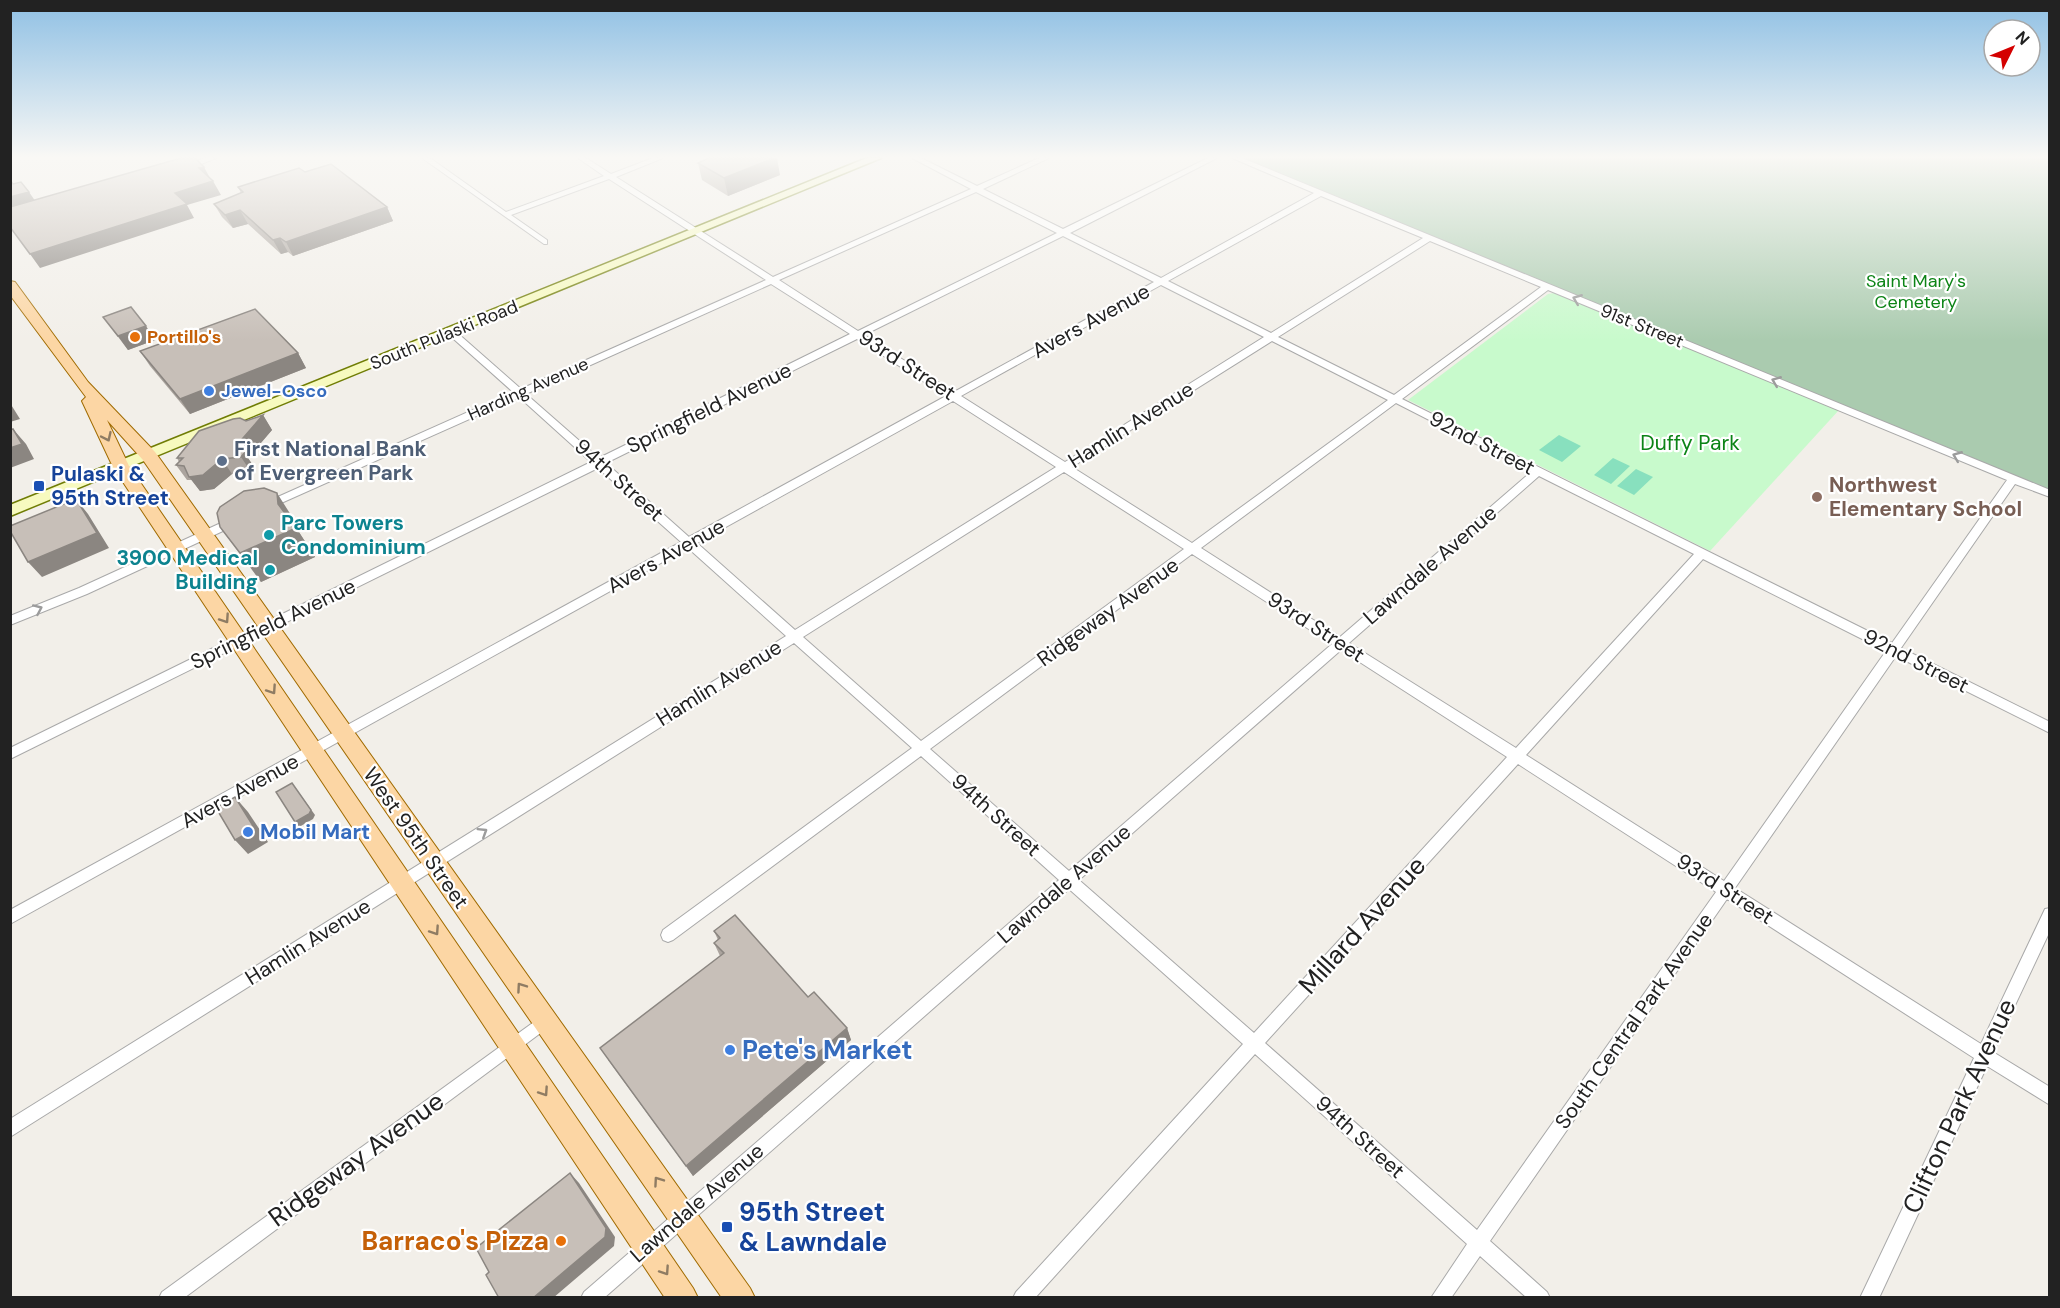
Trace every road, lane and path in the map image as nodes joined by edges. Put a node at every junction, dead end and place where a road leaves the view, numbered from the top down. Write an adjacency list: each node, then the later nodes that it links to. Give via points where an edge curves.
1 (511, 219): 12 (street)
2 (679, 219): 9 (street, 93rd Street)
3 (727, 219): 9 (main road, South Pulaski Road)
4 (909, 219): 13 (street, Harding Avenue)
5 (1035, 219): 10 (street, 92nd Street)
6 (1091, 219): 10 (street, Springfield Avenue)
7 (1274, 219): 14 (street, Avers Avenue)
8 (1383, 219): 11 (street, 91st Street)
9 (698, 231): 13 (street, 93rd Street); 17 (main road, South Pulaski Road)
10 (1063, 233): 14 (street, 92nd Street); 18 (street, Springfield Avenue)
11 (1429, 238): 16 (street, 91st Street); 19 (street, Hamlin Avenue)
12 (544, 242)
13 (774, 280): 18 (street, 93rd Street); 21 (street, Harding Avenue)
14 (1161, 282): 19 (street, 92nd Street); 22 (street, Avers Avenue)
15 (10, 285): 20 (main road, West 95th Street)
16 (1547, 287): 23 (street, Ridgeway Avenue); 29 (street, 91st Street, one-way to 16)
17 (451, 332): 21 (street, 94th Street); 24 (main road, South Pulaski Road)
18 (859, 334): 22 (street, 93rd Street); 25 (street, Springfield Avenue)
19 (1271, 337): 23 (street, 92nd Street); 26 (street, Hamlin Avenue)
20 (83, 385): 24 (main road, West 95th Street); 27 (main road, West 95th Street, one-way to 27)
21 (520, 393): 25 (street, 94th Street); 32 (street, Harding Avenue)
22 (956, 396): 26 (street, 93rd Street); 33 (street, Avers Avenue)
23 (1395, 399): 28 (street, 92nd Street); 35 (street, Ridgeway Avenue)
24 (149, 456): 27 (main road, South Pulaski Road); 32 (main road, West 95th Street)
25 (599, 463): 33 (street, 94th Street); 38 (street, Springfield Avenue)
26 (1065, 466): 35 (street, 93rd Street); 39 (street, Hamlin Avenue)
27 (121, 467): 31 (main road, South Pulaski Road); 34 (main road, West 95th Street)
28 (1538, 471): 36 (street, 92nd Street); 41 (street, Lawndale Avenue)
29 (2013, 479): 30 (street, 91st Street); 42 (street, South Central Park Avenue)
30 (2049, 494)
31 (10, 511)
32 (203, 535): 34 (street, Harding Avenue); 38 (main road, West 95th Street)
33 (689, 543): 39 (street, 94th Street); 44 (street, Avers Avenue)
34 (176, 547): 37 (street, Harding Avenue, one-way to 34); 40 (main road, West 95th Street, one-way to 40)
35 (1194, 548): 41 (street, 93rd Street); 45 (street, Ridgeway Avenue)
36 (1702, 553): 42 (street, 92nd Street); 48 (street, Millard Avenue)
37 (10, 621)
38 (267, 627): 40 (street, Springfield Avenue); 44 (main road, West 95th Street)
39 (794, 636): 45 (street, 94th Street); 49 (street, Hamlin Avenue, one-way to 39)
40 (239, 641): 46 (main road, West 95th Street, one-way to 46); 47 (street, Springfield Avenue)
41 (1341, 643): 48 (street, 93rd Street); 50 (street, Lawndale Avenue)
42 (1893, 650): 43 (street, 92nd Street); 52 (street, South Central Park Avenue)
43 (2049, 728)
44 (343, 734): 46 (street, Avers Avenue); 49 (main road, West 95th Street)
45 (921, 749): 50 (street, 94th Street); 55 (street, Ridgeway Avenue)
46 (313, 751): 51 (main road, West 95th Street); 54 (street, Avers Avenue)
47 (10, 754)
48 (1517, 756): 52 (street, 93rd Street); 57 (street, Millard Avenue)
49 (433, 863): 51 (street, Hamlin Avenue); 56 (main road, West 95th Street, one-way to 49)
50 (1069, 880): 57 (street, 94th Street); 62 (street, Lawndale Avenue)
51 (402, 882): 58 (main road, West 95th Street, one-way to 58); 61 (street, Hamlin Avenue)
52 (1726, 889): 59 (street, 93rd Street); 63 (street, South Central Park Avenue)
53 (2049, 914): 59 (street, Clifton Park Avenue)
54 (10, 918)
55 (668, 935)
56 (545, 1021): 58 (street, Ridgeway Avenue); 62 (main road, West 95th Street, one-way to 56)
57 (1254, 1044): 63 (street, 94th Street); 69 (street, Millard Avenue)
58 (512, 1045): 64 (main road, West 95th Street, one-way to 64); 65 (street, Ridgeway Avenue)
59 (1983, 1054): 60 (street, 93rd Street); 72 (street, Clifton Park Avenue)
60 (2049, 1097)
61 (10, 1129)
62 (683, 1216): 64 (street, Lawndale Avenue); 68 (main road, West 95th Street)
63 (1479, 1242): 70 (street, South Central Park Avenue); 71 (street, 94th Street)
64 (648, 1246): 66 (street, Lawndale Avenue); 67 (main road, West 95th Street, one-way to 67)
65 (168, 1298)
66 (590, 1298)
67 (683, 1298)
68 (740, 1298)
69 (1022, 1298)
70 (1440, 1298)
71 (1541, 1298)
72 (1869, 1298)

